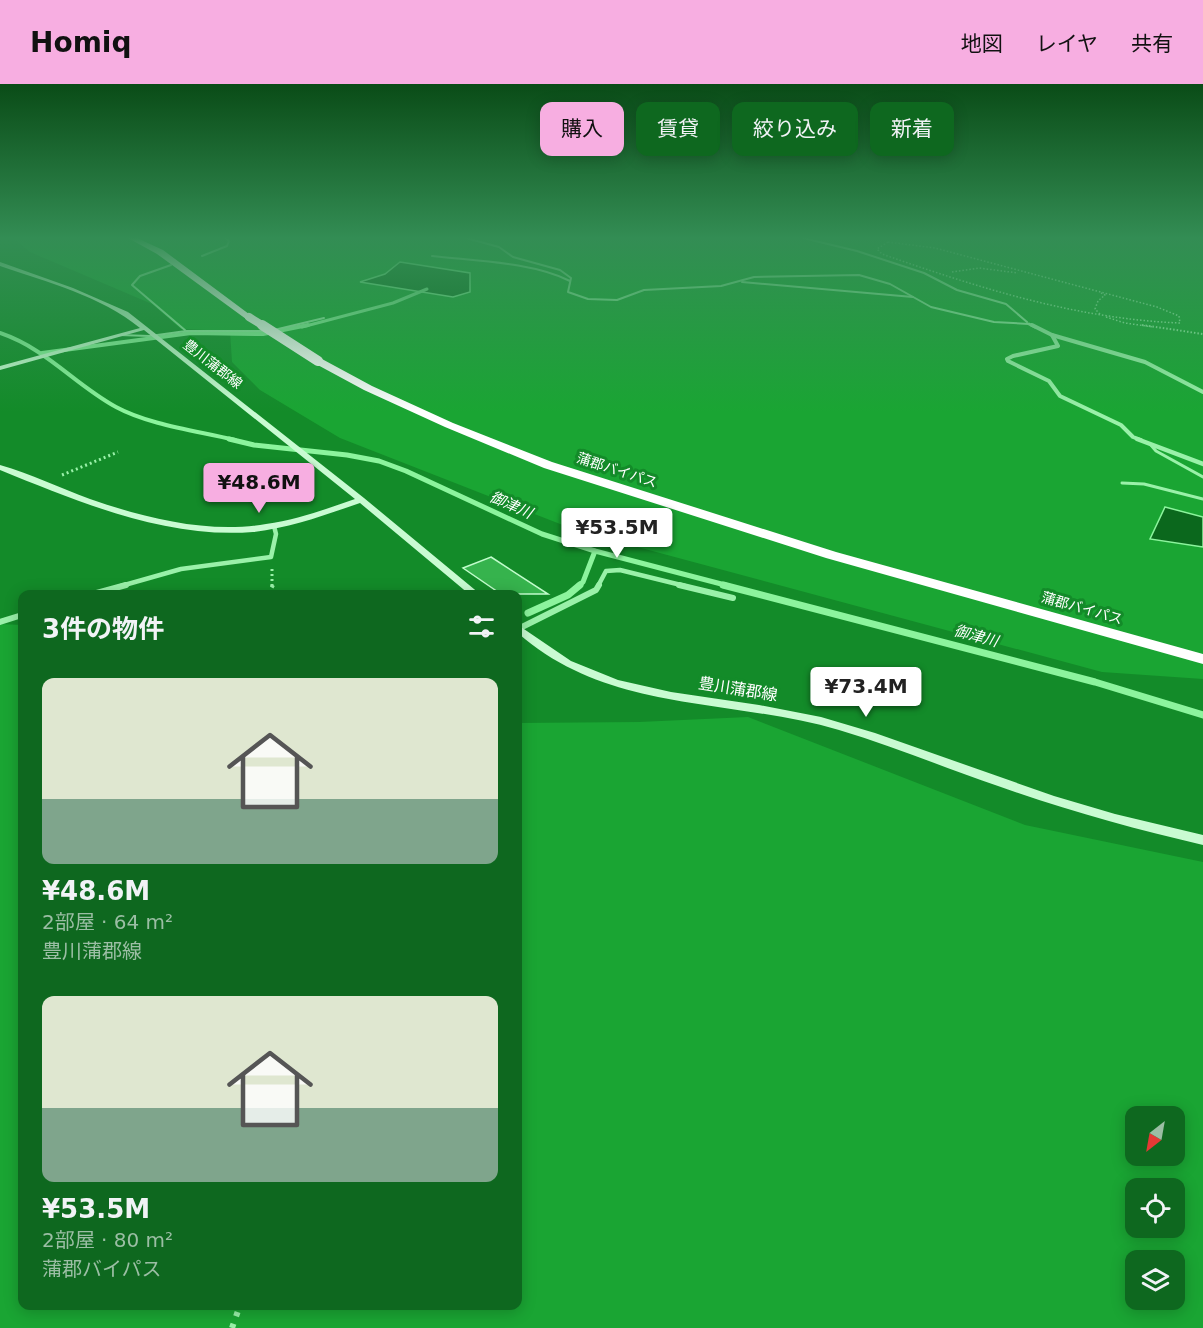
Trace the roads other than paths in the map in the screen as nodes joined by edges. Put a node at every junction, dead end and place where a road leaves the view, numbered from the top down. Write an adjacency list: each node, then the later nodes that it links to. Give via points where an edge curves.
1 (87, 296): 26 (main road, 豊川蒲郡線, via 126,313)
2 (145, 296): 14 (lane)
3 (222, 296): 10 (highway, 蒲郡バイパス)
4 (225, 296): 10 (highway, 蒲郡バイパス)
5 (579, 296): 6 (lane, via 609,300)
6 (632, 296)
7 (903, 296): 9 (lane)
8 (978, 296): 12 (lane, via 1006,304)
9 (914, 297): 12 (lane, via 931,306 989,321)
10 (252, 317): 17 (highway, 蒲郡バイパス, bridge)
11 (324, 318): 14 (lane, via 271,331)
12 (1029, 324): 16 (street)
13 (142, 329): 15 (main road)
14 (186, 331): 15 (lane)
15 (117, 335): 18 (main road)
16 (1053, 335): 19 (street, via 1145,362); 20 (street, via 1058,346 1013,356 1008,361 1049,381 1060,396 1121,424 1129,434)
17 (321, 360): 35 (highway, 蒲郡バイパス, via 464,426 640,490 917,575); 36 (highway, 蒲郡バイパス, via 368,388 548,465 831,555)
18 (0, 368)
19 (1203, 392)
20 (1150, 444): 21 (street); 23 (lane)
21 (1203, 464)
22 (0, 466): 27 (main road, via 86,500 175,524 226,530)
23 (1203, 477)
24 (1122, 483): 25 (lane, via 1144,484)
25 (1203, 499)
26 (361, 500): 27 (main road); 29 (main road, 豊川蒲郡線)
27 (274, 526): 28 (street, via 271,557 181,569)
28 (107, 590)
29 (471, 590)
30 (733, 598): 33 (street, via 621,570 606,571 596,590)
31 (18, 616): 32 (street)
32 (0, 622)
33 (522, 627)
34 (522, 632): 37 (main road, 豊川蒲郡線, via 564,662 614,682 679,697 816,719 1037,795)
35 (1203, 654)
36 (1203, 659)
37 (1203, 840)

